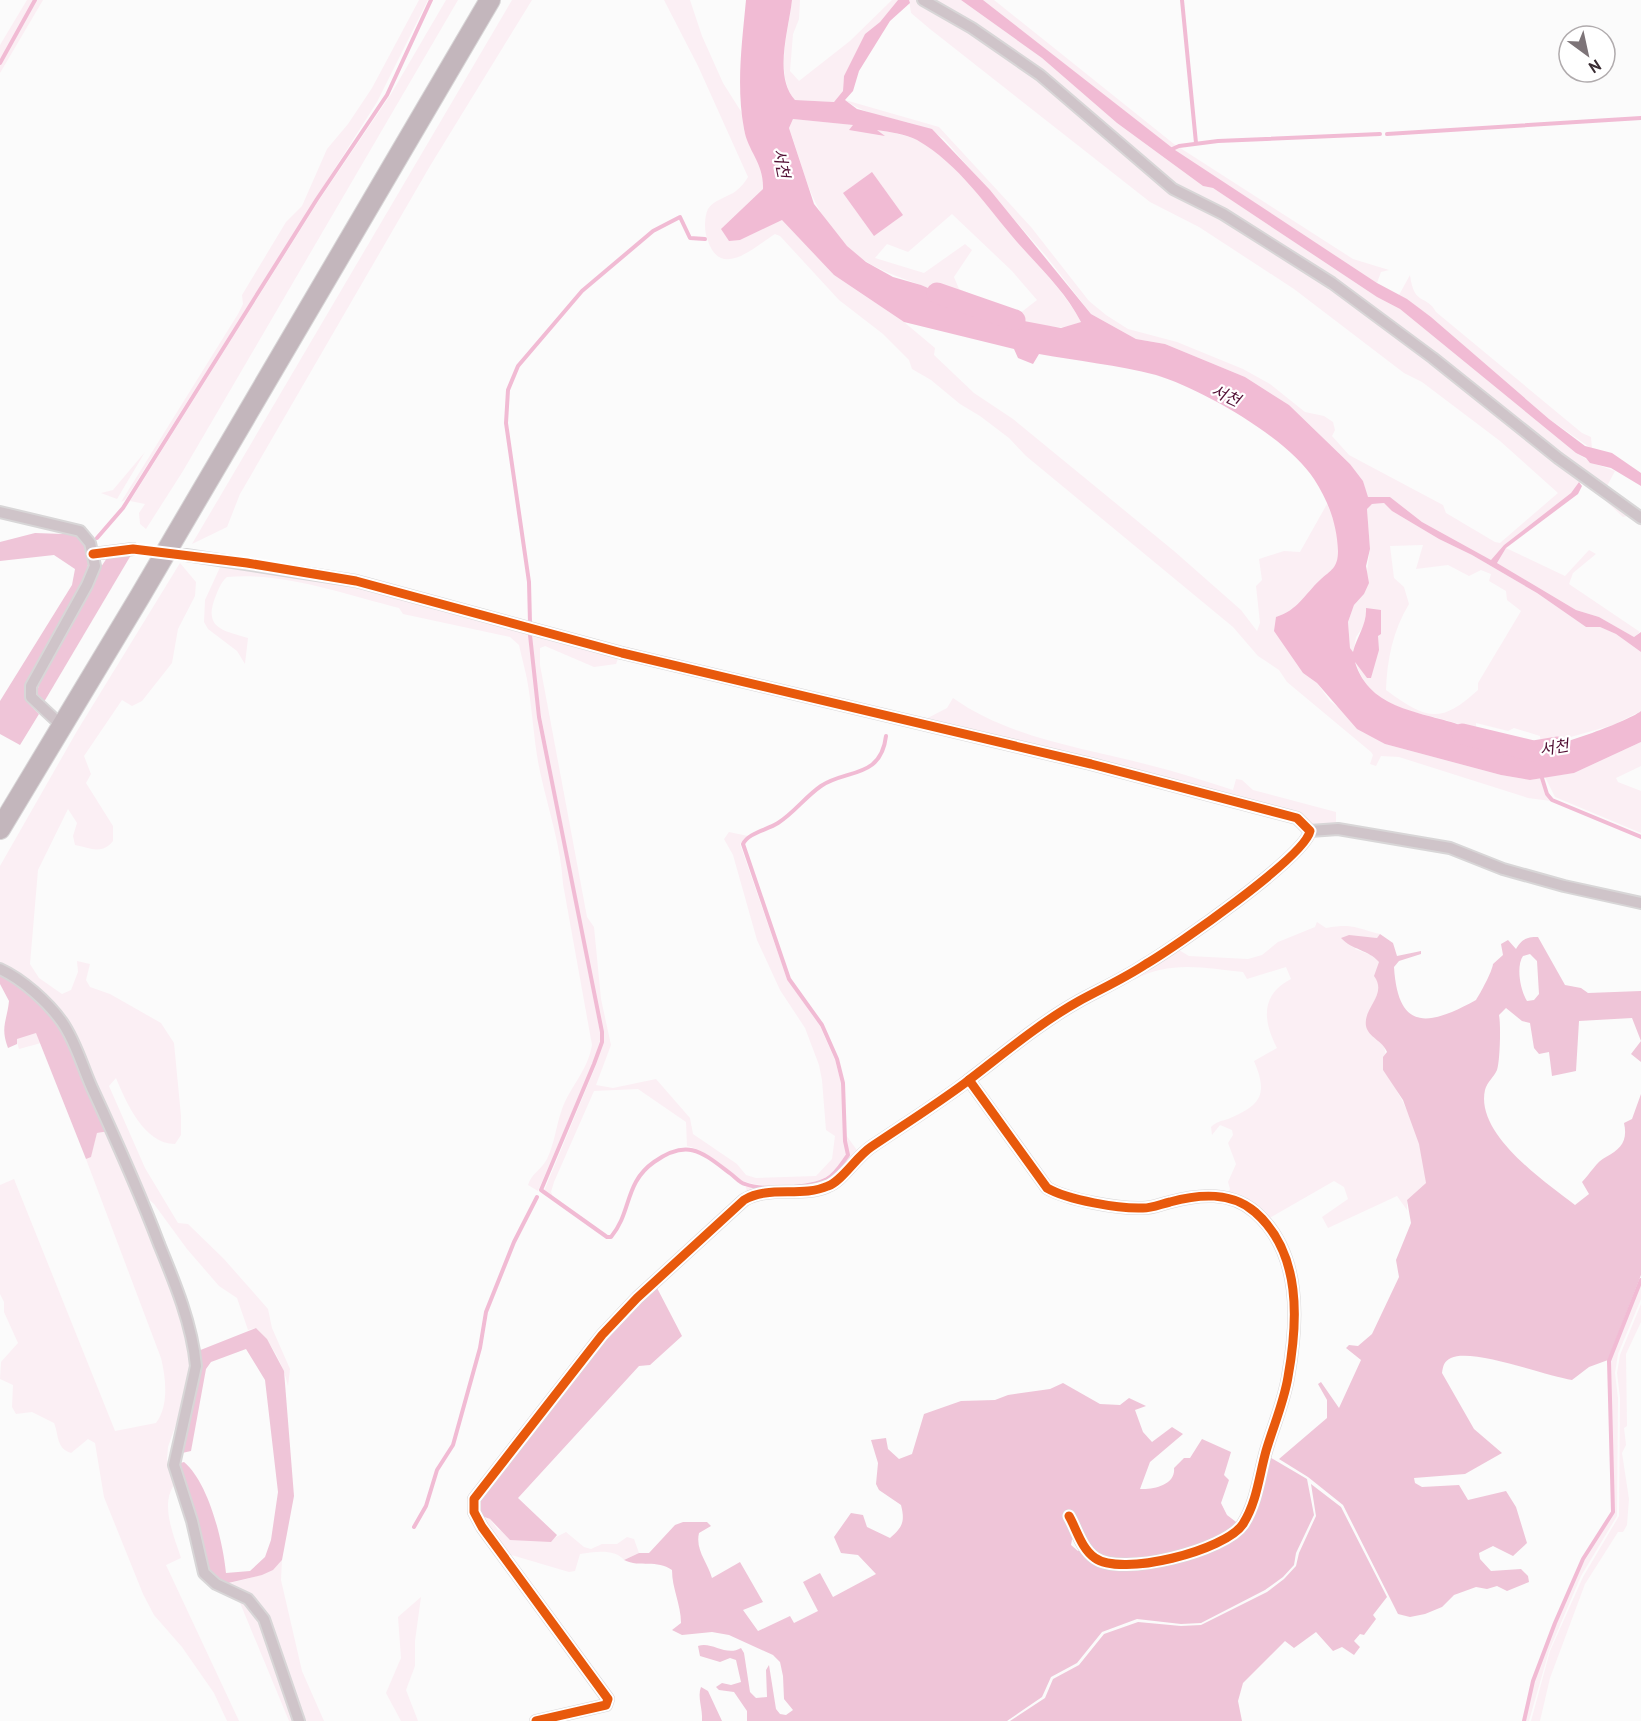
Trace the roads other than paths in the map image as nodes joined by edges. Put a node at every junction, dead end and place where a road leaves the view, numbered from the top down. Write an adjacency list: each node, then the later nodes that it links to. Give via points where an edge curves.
1 (490, 0): 8 (highway)
2 (923, 0): 4 (street, via 1040,75 1173,189 1223,214 1332,283)
3 (0, 512): 6 (street, via 80,531)
4 (1641, 518)
5 (132, 549): 6 (street)
6 (93, 554): 8 (street, via 95,566 87,585 31,686 31,697)
7 (186, 555): 10 (street, via 356,581 622,653 1091,764 1297,818)
8 (62, 726): 9 (highway)
9 (0, 829)
10 (1310, 831): 11 (street, via 1338,829 1450,848 1503,869); 13 (street, via 1283,864 1194,932 1145,965 1072,1004)
11 (1641, 903)
12 (0, 969): 15 (street, via 46,1004 70,1035 141,1197 172,1275 195,1351 196,1366 174,1465 204,1573 216,1584 248,1599 264,1619)
13 (969, 1080): 14 (street, via 1047,1188 1059,1195 1144,1209 1173,1201 1230,1196 1254,1211 1278,1240 1296,1296 1288,1378 1257,1491 1242,1526 1224,1540 1194,1553 1166,1560 1110,1563 1097,1559 1086,1549); 16 (street, via 863,1153 830,1186 806,1192 756,1193 744,1200 602,1335 474,1499 474,1512 483,1527 608,1699 606,1705)
14 (1069, 1516)
15 (299, 1721)
16 (536, 1721)

